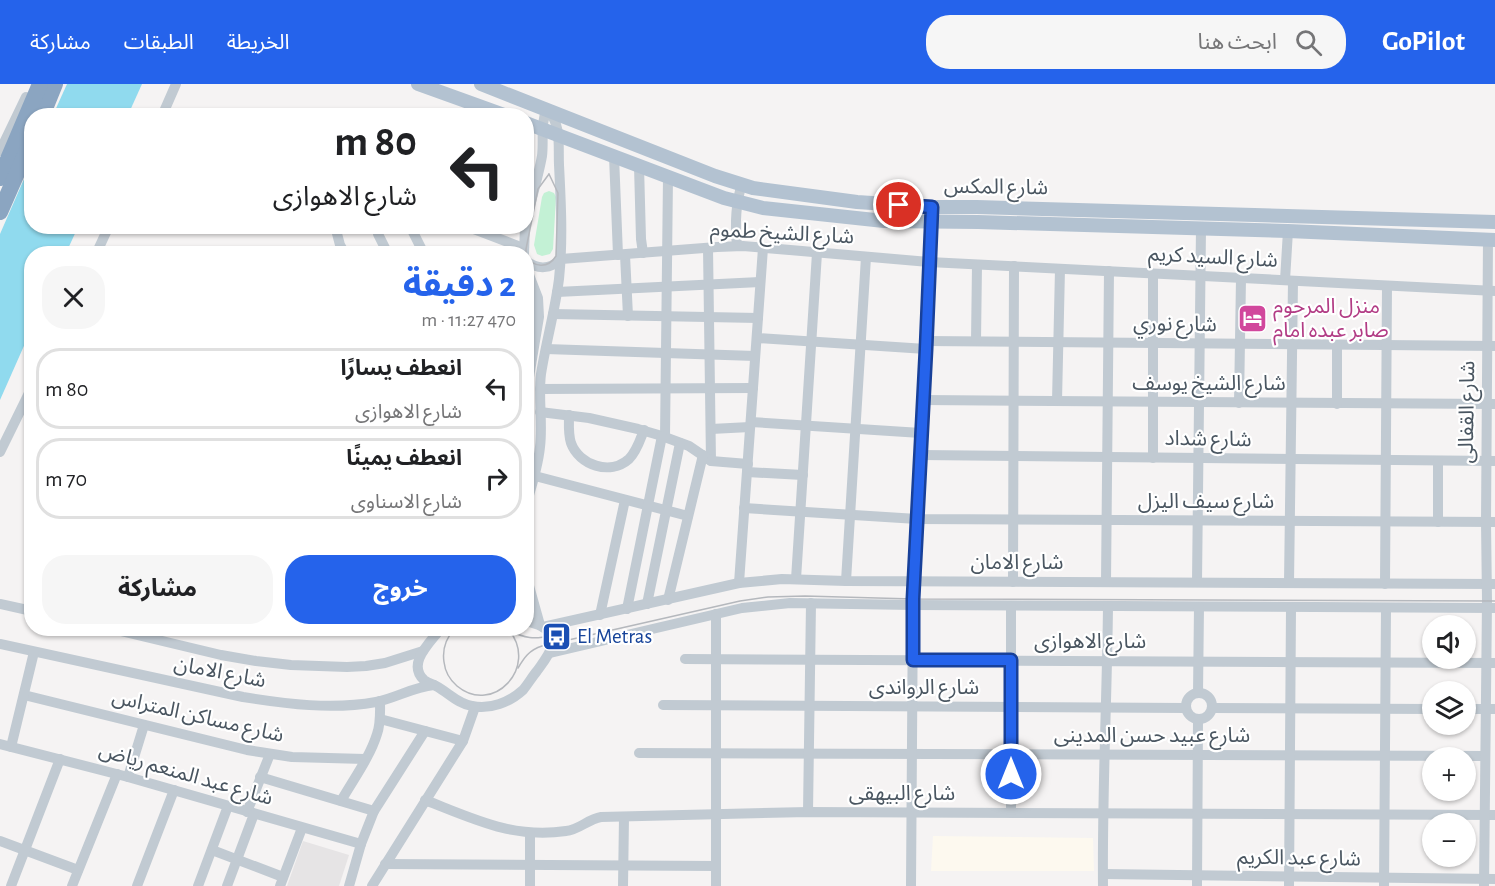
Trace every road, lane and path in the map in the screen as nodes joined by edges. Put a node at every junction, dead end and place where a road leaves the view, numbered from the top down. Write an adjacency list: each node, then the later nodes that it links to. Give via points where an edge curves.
1 (32, 84): 17 (street)
2 (40, 84): 8 (highway)
3 (55, 84): 9 (highway)
4 (176, 84): 10 (street)
5 (418, 84): 7 (main road)
6 (481, 84): 12 (main road, شارع المكس)
7 (434, 87): 11 (main road)
8 (30, 108)
9 (45, 108)
10 (166, 108)
11 (487, 108)
12 (547, 109): 15 (street); 16 (street, via 555,119); 23 (main road, شارع المكس)
13 (24, 122): 22 (highway)
14 (534, 126): 15 (main road, شارع المكس)
15 (542, 129): 16 (main road, شارع المكس); 24 (street, via 542,155)
16 (559, 135): 18 (main road, شارع المكس); 45 (street)
17 (0, 151)
18 (614, 156): 20 (main road, شارع المكس); 43 (street)
19 (24, 157): 27 (highway)
20 (639, 166): 21 (main road, شارع المكس); 41 (street)
21 (668, 177): 25 (main road, شارع المكس); 40 (street)
22 (0, 178)
23 (742, 184): 25 (street); 26 (main road, شارع المكس, via 766,191)
24 (534, 188)
25 (737, 202): 28 (main road, شارع المكس, via 867,220); 37 (street)
26 (932, 207): 28 (street); 29 (main road, شارع المكس)
27 (0, 212)
28 (931, 222): 30 (main road, شارع المكس); 46 (street)
29 (1495, 222)
30 (1201, 228): 31 (main road, شارع المكس); 53 (street)
31 (1288, 231): 34 (main road, شارع المكس); 55 (street)
32 (378, 234): 35 (street)
33 (485, 234): 36 (street)
34 (1492, 239): 62 (street, شارع القفالى)
35 (384, 246)
36 (512, 246)
37 (737, 246): 38 (street, شارع الشيخ طموم); 39 (street, شارع الشيخ طموم)
38 (708, 248): 40 (street, شارع الشيخ طموم); 58 (street)
39 (763, 248): 42 (street, شارع الشيخ طموم); 56 (street)
40 (668, 251): 41 (street, شارع الشيخ طموم); 60 (street)
41 (643, 253): 43 (street, شارع الشيخ طموم)
42 (817, 253): 44 (street, شارع الشيخ طموم); 70 (street)
43 (622, 255): 45 (street, شارع الشيخ طموم); 61 (street)
44 (866, 257): 46 (street, شارع الشيخ طموم); 78 (street)
45 (561, 259): 47 (street, شارع الشيخ طموم, via 543,268); 63 (street)
46 (929, 262): 48 (street, شارع السيد كريم); 79 (street)
47 (534, 265)
48 (977, 265): 49 (street, شارع السيد كريم); 71 (street)
49 (1014, 266): 50 (street, شارع السيد كريم); 72 (street)
50 (1060, 269): 51 (street, شارع السيد كريم); 73 (street)
51 (1109, 271): 52 (street, شارع السيد كريم); 74 (street)
52 (1153, 274): 53 (street, شارع السيد كريم); 75 (street)
53 (1201, 276): 54 (street, شارع السيد كريم); 76 (street)
54 (1242, 278): 55 (street, شارع السيد كريم); 77 (street)
55 (1289, 281): 59 (street, شارع السيد كريم); 80 (street)
56 (760, 282): 58 (street); 68 (street)
57 (534, 285): 85 (street, via 539,307)
58 (708, 285): 60 (street); 67 (street)
59 (1387, 286): 62 (street, شارع السيد كريم); 82 (street)
60 (667, 287): 61 (street); 66 (street)
61 (626, 288): 63 (street); 65 (street)
62 (1491, 291): 83 (street, شارع القفالى)
63 (557, 292): 64 (street)
64 (553, 314): 65 (street); 84 (street)
65 (628, 316): 66 (street)
66 (667, 316): 67 (street); 86 (street)
67 (709, 317): 68 (street); 87 (street)
68 (758, 318): 69 (street)
69 (757, 338): 70 (street, شارع نوري); 88 (street)
70 (811, 341): 78 (street, شارع نوري); 108 (street)
71 (976, 341): 72 (street, شارع نوري); 79 (street, شارع نوري)
72 (1013, 342): 73 (street, شارع نوري); 94 (street)
73 (1058, 342): 74 (street, شارع نوري); 95 (street)
74 (1108, 343): 75 (street, شارع نوري); 96 (street)
75 (1153, 343): 76 (street, شارع نوري); 97 (street)
76 (1200, 344): 77 (street, شارع نوري); 98 (street)
77 (1240, 344): 80 (street, شارع نوري); 100 (street)
78 (860, 345): 79 (street, شارع نوري); 110 (street)
79 (926, 345): 93 (street)
80 (1293, 345): 81 (street, شارع نوري); 101 (street)
81 (1337, 345): 82 (street, شارع نوري); 102 (street)
82 (1387, 346): 83 (street, شارع نوري); 103 (street)
83 (1491, 346): 104 (street, شارع القفالى)
84 (546, 349): 86 (street); 91 (street)
85 (534, 350)
86 (666, 353): 87 (street); 92 (street)
87 (710, 354): 88 (street); 89 (street)
88 (755, 356): 90 (street)
89 (710, 388): 90 (street); 92 (street); 109 (street)
90 (753, 388): 107 (street)
91 (540, 389): 92 (street); 105 (street)
92 (666, 389): 113 (street)
93 (923, 400): 94 (street, شارع الشيخ يوسف); 112 (street)
94 (1013, 401): 95 (street, شارع الشيخ يوسف); 117 (street)
95 (1057, 401): 96 (street, شارع الشيخ يوسف)
96 (1108, 402): 97 (street, شارع الشيخ يوسف); 118 (street)
97 (1153, 402): 98 (street, شارع الشيخ يوسف); 120 (street)
98 (1199, 402): 100 (street, شارع الشيخ يوسف); 121 (street)
99 (24, 403): 115 (street)
100 (1239, 403): 101 (street, شارع الشيخ يوسف)
101 (1292, 403): 102 (street, شارع الشيخ يوسف); 122 (street)
102 (1337, 404): 103 (street, شارع الشيخ يوسف)
103 (1386, 404): 104 (street, شارع الشيخ يوسف); 123 (street)
104 (1491, 404): 125 (street, شارع القفالى)
105 (540, 412): 106 (street); 128 (street, via 541,445)
106 (569, 415): 111 (street); 111 (street, via 571,444 585,461 595,466 617,465 627,460)
107 (750, 424): 108 (street); 109 (street); 126 (street)
108 (806, 425): 110 (street); 127 (street)
109 (711, 429): 119 (street)
110 (855, 429): 112 (street); 135 (street)
111 (644, 430): 113 (street)
112 (921, 434): 116 (street)
113 (664, 436): 114 (street); 131 (street)
114 (680, 443): 119 (street); 133 (street)
115 (0, 452)
116 (920, 455): 117 (street, شارع شداد); 137 (street)
117 (1013, 456): 118 (street, شارع شداد); 138 (street)
118 (1107, 457): 120 (street, شارع شداد); 139 (street)
119 (707, 458): 126 (street); 136 (street)
120 (1153, 458): 121 (street, شارع شداد)
121 (1198, 458): 122 (street, شارع شداد); 140 (street)
122 (1291, 459): 123 (street, شارع شداد); 141 (street)
123 (1386, 460): 124 (street, شارع شداد); 142 (street)
124 (1438, 461): 125 (street, شارع شداد); 143 (street)
125 (1491, 461): 144 (street, شارع القفالى)
126 (747, 468): 127 (street); 132 (street)
127 (802, 475): 134 (street)
128 (535, 476): 129 (street); 130 (street)
129 (534, 479)
130 (625, 500): 131 (street); 170 (street)
131 (648, 506): 133 (street); 168 (street)
132 (744, 508): 134 (street, شارع سيف اليزل); 151 (street)
133 (666, 511): 136 (street); 159 (street)
134 (800, 511): 135 (street, شارع سيف اليزل); 145 (street)
135 (850, 514): 137 (street, شارع سيف اليزل); 146 (street)
136 (688, 516): 156 (street)
137 (917, 519): 138 (street, شارع سيف اليزل); 147 (street)
138 (1013, 519): 139 (street, شارع سيف اليزل); 148 (street)
139 (1107, 520): 140 (street, شارع سيف اليزل); 149 (street)
140 (1198, 520): 141 (street, شارع سيف اليزل); 150 (street)
141 (1290, 521): 142 (street, شارع سيف اليزل); 152 (street)
142 (1386, 522): 143 (street, شارع سيف اليزل); 153 (street)
143 (1438, 522): 144 (street, شارع سيف اليزل)
144 (1490, 522): 154 (street, شارع القفالى)
145 (796, 579): 146 (street, شارع الامان); 151 (street, شارع الامان)
146 (846, 581): 147 (street, شارع الامان)
147 (914, 582): 148 (street, شارع الامان); 160 (street)
148 (1012, 582): 149 (street, شارع الامان)
149 (1106, 582): 150 (street, شارع الامان)
150 (1197, 582): 152 (street, شارع الامان)
151 (739, 583): 156 (street, شارع الامان)
152 (1289, 583): 153 (street, شارع الامان)
153 (1385, 584): 154 (street, شارع الامان)
154 (1491, 584): 166 (street, شارع القفالى)
155 (534, 600): 172 (street)
156 (668, 600): 159 (street, شارع الامان)
157 (0, 603): 167 (street)
158 (811, 603): 160 (street, شارع الامان); 169 (street, شارع الامان, via 766,605); 181 (street)
159 (647, 604): 168 (street, شارع الامان)
160 (913, 605): 161 (street, شارع الامان); 182 (street)
161 (1011, 606): 162 (street, شارع الامان); 183 (street)
162 (1108, 606): 163 (street, شارع الامان); 184 (street)
163 (1199, 607): 164 (street, شارع الامان); 185 (street)
164 (1291, 608): 165 (street, شارع الامان); 186 (street)
165 (1386, 608): 166 (street, شارع الامان); 187 (street)
166 (1491, 608): 188 (street, شارع القفالى)
167 (24, 609)
168 (627, 609): 170 (street, شارع الامان)
169 (716, 614): 178 (street, شارع الامان); 180 (street)
170 (600, 615): 172 (street, شارع الامان)
171 (534, 624): 172 (street)
172 (542, 626): 178 (street, via 550,636)
173 (141, 636): 176 (street, شارع الامان, via 221,655 291,665 366,666)
174 (435, 636): 176 (street)
175 (0, 644): 177 (street, شارع الامان)
176 (423, 651): 189 (street, via 419,671)
177 (34, 652): 191 (street); 192 (street, شارع الامان, via 277,703 334,707)
178 (550, 653): 197 (street, via 516,695 501,704)
179 (685, 659): 180 (street, شارع الاهوازى)
180 (716, 659): 181 (street, شارع الاهوازى); 194 (street)
181 (810, 659): 182 (street, شارع الاهوازى); 195 (street)
182 (913, 660): 183 (street, شارع الاهوازى); 196 (street)
183 (1011, 660): 184 (street, شارع الاهوازى); 198 (street)
184 (1107, 661): 185 (street, شارع الاهوازى); 199 (street)
185 (1199, 661): 186 (street, شارع الاهوازى); 190 (street)
186 (1291, 662): 187 (street, شارع الاهوازى); 202 (street)
187 (1386, 662): 188 (street, شارع الاهوازى); 203 (street)
188 (1491, 662): 205 (street, شارع القفالى)
189 (434, 685): 192 (street, شارع الامان); 197 (street, via 459,702)
190 (1198, 693): 200 (street, via 1187,699); 201 (street, via 1209,697)
191 (24, 695): 208 (street, شارع مساكن المتراس); 211 (street)
192 (380, 701): 206 (street)
193 (663, 705): 194 (street, شارع الرواندى)
194 (716, 706): 195 (street, شارع الرواندى); 213 (street)
195 (809, 706): 196 (street, شارع الرواندى); 214 (street)
196 (913, 706): 198 (street, شارع الرواندى); 216 (street)
197 (475, 707): 210 (street)
198 (1011, 707): 199 (street, شارع الرواندى); 217 (street)
199 (1107, 708): 200 (street, شارع الرواندى); 218 (street)
200 (1186, 708): 207 (street)
201 (1212, 708): 202 (street); 207 (street, via 1207,716)
202 (1290, 708): 203 (street); 220 (street)
203 (1385, 709): 204 (street); 221 (street)
204 (1422, 709)
205 (1490, 709): 224 (street, شارع القفالى)
206 (380, 719): 209 (street); 223 (street, via 378,733)
207 (1198, 719): 219 (street)
208 (144, 724): 215 (street, شارع مساكن المتراس); 225 (street)
209 (425, 731): 210 (street); 231 (street)
210 (463, 741): 229 (street)
211 (3, 747): 222 (street, شارع عبد المنعم رياض)
212 (639, 753): 213 (street, شارع عبيد حسن المدينى)
213 (716, 753): 214 (street, شارع عبيد حسن المدينى); 236 (street)
214 (809, 753): 216 (street, شارع عبيد حسن المدينى); 232 (street)
215 (270, 754): 223 (street, شارع مساكن المتراس); 226 (street)
216 (912, 754): 217 (street, شارع عبيد حسن المدينى); 234 (street)
217 (1011, 754): 218 (street, شارع عبيد حسن المدينى); 235 (street)
218 (1105, 754): 219 (street, شارع عبيد حسن المدينى); 237 (street)
219 (1198, 755): 220 (street, شارع عبيد حسن المدينى); 238 (street)
220 (1290, 755): 221 (street, شارع عبيد حسن المدينى); 239 (street)
221 (1385, 756): 224 (street, شارع عبيد حسن المدينى); 240 (street)
222 (60, 759): 225 (street, شارع عبد المنعم رياض); 247 (street)
223 (365, 759): 228 (street)
224 (1488, 760): 241 (street, شارع القفالى)
225 (123, 776): 227 (street, شارع عبد المنعم رياض); 254 (street)
226 (260, 777): 228 (street); 233 (street)
227 (174, 790): 230 (street, شارع عبد المنعم رياض); 263 (street)
228 (341, 801): 231 (street)
229 (425, 801): 244 (street, شارع البيهقى, via 497,828); 250 (street)
230 (228, 806): 233 (street, شارع عبد المنعم رياض); 248 (street)
231 (374, 811): 246 (street)
232 (808, 812): 234 (street, شارع البيهقى); 236 (street, شارع البيهقى)
233 (250, 813): 243 (street, شارع عبد المنعم رياض); 249 (street)
234 (912, 813): 235 (street, شارع البيهقى); 271 (street)
235 (1011, 813): 237 (street, شارع البيهقى)
236 (716, 814): 242 (street, شارع البيهقى); 253 (street)
237 (1102, 814): 238 (street, شارع البيهقى); 255 (street)
238 (1197, 814): 239 (street, شارع البيهقى); 256 (street)
239 (1290, 814): 240 (street, شارع البيهقى); 258 (street)
240 (1384, 815): 241 (street, شارع البيهقى); 259 (street)
241 (1490, 815): 260 (street, شارع القفالى)
242 (624, 817): 244 (street, شارع البيهقى, via 594,818 571,831); 252 (street)
243 (302, 828): 246 (street, شارع عبد المنعم رياض); 257 (street)
244 (530, 833): 251 (street)
245 (0, 841): 247 (street)
246 (361, 844): 266 (street)
247 (25, 850): 254 (street); 261 (street)
248 (212, 850): 249 (street); 264 (street)
249 (237, 860): 257 (street); 265 (street)
250 (385, 864): 251 (street); 267 (street)
251 (530, 865): 252 (street); 268 (street)
252 (623, 865): 253 (street); 269 (street)
253 (716, 866): 270 (street)
254 (78, 870): 262 (street)
255 (1103, 880): 256 (street, شارع عبد الكريم)
256 (1197, 881): 258 (street, شارع عبد الكريم)
257 (281, 882)
258 (1289, 882): 259 (street, شارع عبد الكريم)
259 (1384, 882): 260 (street, شارع عبد الكريم)
260 (1487, 882)
261 (11, 886)
262 (72, 886)
263 (136, 886)
264 (198, 886)
265 (227, 886)
266 (349, 886)
267 (372, 886)
268 (530, 886)
269 (623, 886)
270 (716, 886)
271 (911, 886)

